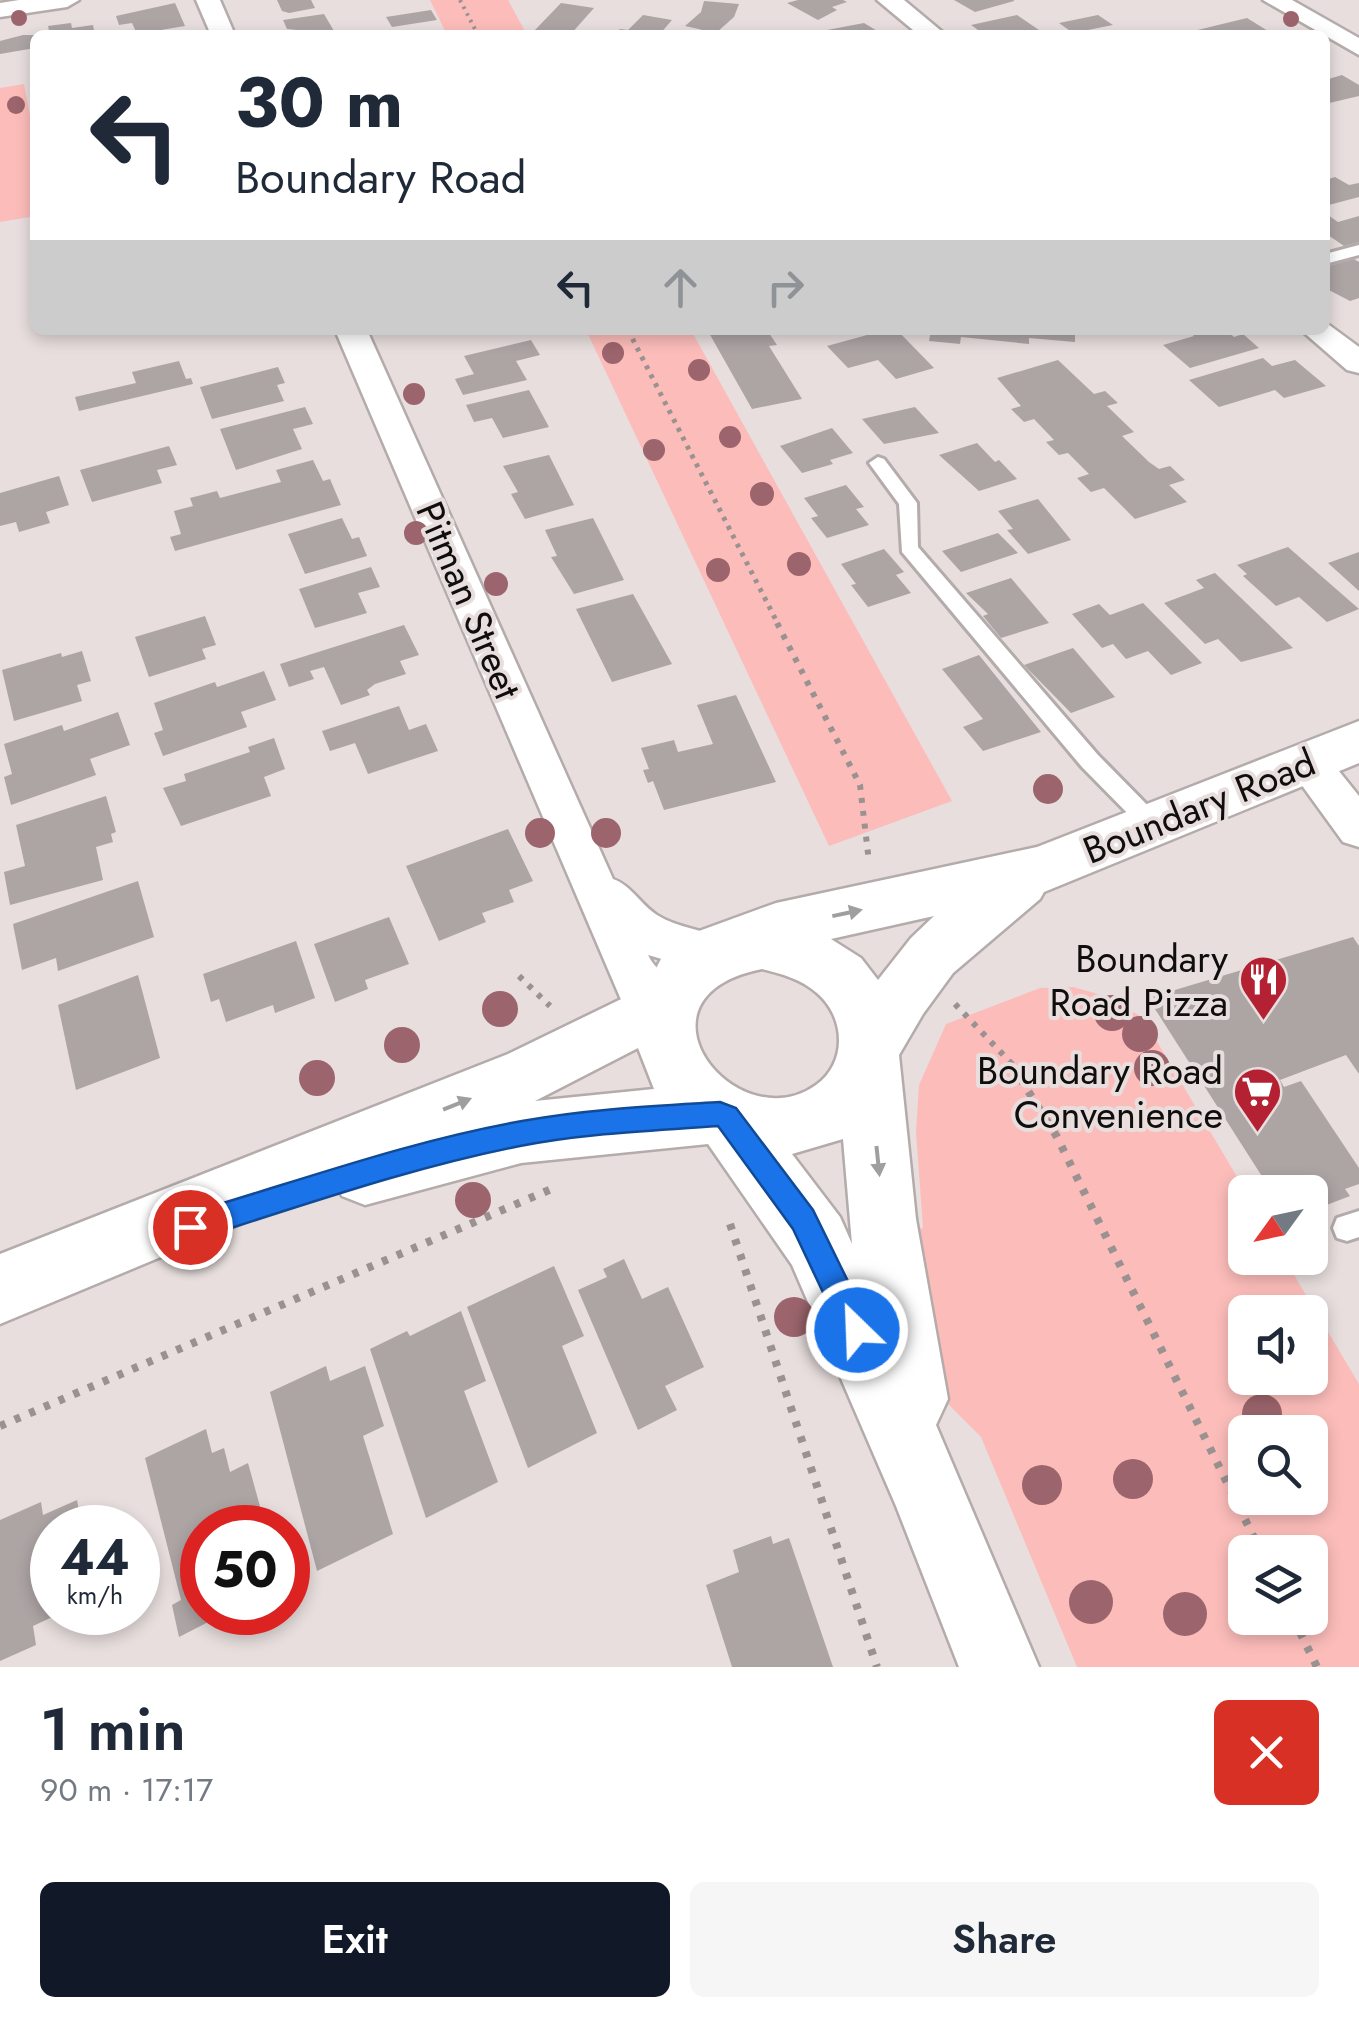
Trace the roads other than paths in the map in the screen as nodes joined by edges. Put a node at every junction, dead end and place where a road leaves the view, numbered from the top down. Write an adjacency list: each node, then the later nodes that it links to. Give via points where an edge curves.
1 (67, 0): 5 (street)
2 (208, 0): 6 (street)
3 (889, 0): 7 (street)
4 (1275, 0): 8 (street)
5 (0, 10)
6 (222, 30)
7 (928, 30)
8 (1328, 30)
9 (1330, 31): 10 (street)
10 (1359, 48)
11 (1359, 250): 12 (lane)
12 (1330, 258)
13 (354, 335): 22 (street, Pitman Street)
14 (1323, 335): 15 (street)
15 (1359, 362)
16 (878, 463): 19 (lane, via 908,503 910,548 1090,761)
17 (1359, 741): 18 (main road, Boundary Road)
18 (1307, 762): 19 (main road, Boundary Road); 20 (street)
19 (1153, 824): 21 (main road, Boundary Road)
20 (1359, 829)
21 (1038, 870): 23 (main road, Boundary Road, one-way to 21, via 776,927); 25 (main road, Boundary Road, via 933,950 895,1003)
22 (586, 871): 23 (street, Pitman Street, via 633,927 659,941); 24 (street, Pitman Street, via 640,986)
23 (715, 951): 24 (main road, via 684,972); 25 (main road, via 780,946 824,962 864,1007)
24 (668, 1004): 26 (main road, via 664,1028 674,1066 692,1094); 27 (main road, one-way to 24, via 530,1074)
25 (869, 1057): 26 (main road, via 844,1101 817,1118 768,1127); 28 (main road, one-way to 28, via 892,1289)
26 (723, 1115): 27 (main road, via 615,1121 495,1139); 28 (main road, via 816,1240)
27 (21, 1280)
28 (930, 1496): 29 (main road)
29 (999, 1667)

